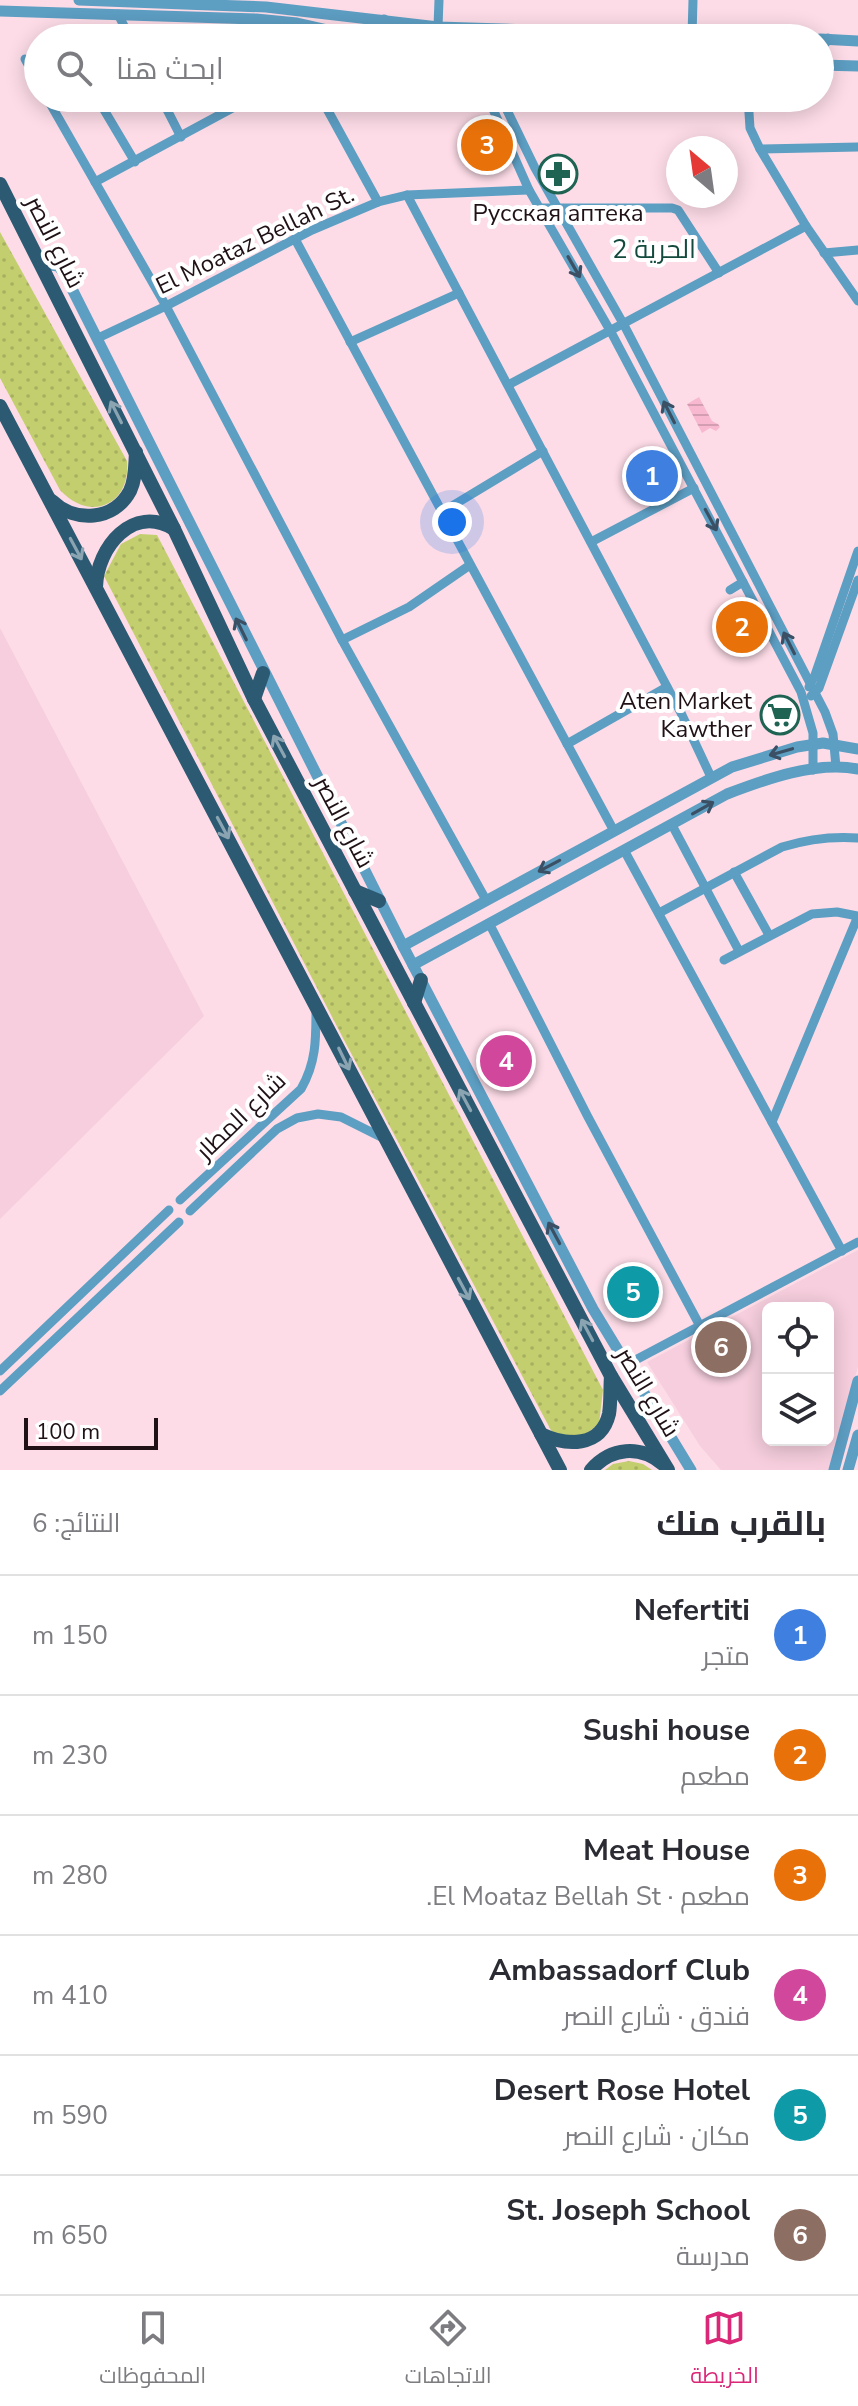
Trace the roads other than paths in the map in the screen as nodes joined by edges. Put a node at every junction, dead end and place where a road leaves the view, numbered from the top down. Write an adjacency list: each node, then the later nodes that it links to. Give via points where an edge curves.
1 (79, 0): 6 (street, via 266,7)
2 (439, 0): 11 (street)
3 (693, 0): 12 (street)
4 (0, 11): 5 (street)
5 (118, 14): 7 (street); 8 (street)
6 (384, 20): 9 (street); 10 (street)
7 (123, 24)
8 (301, 24)
9 (384, 24)
10 (408, 24)
11 (438, 24)
12 (692, 24)
13 (834, 40): 14 (street)
14 (858, 41)
15 (834, 65): 16 (street)
16 (858, 66)
17 (55, 112): 31 (street)
18 (105, 112): 28 (street)
19 (168, 112): 25 (street)
20 (226, 112): 25 (street)
21 (329, 112): 35 (street)
22 (494, 112): 30 (street)
23 (508, 112): 29 (street)
24 (749, 112): 27 (street)
25 (181, 137): 28 (street)
26 (858, 147): 27 (street)
27 (760, 149): 38 (street)
28 (135, 162): 31 (street)
29 (535, 168): 30 (street); 37 (street)
30 (521, 172): 33 (street)
31 (95, 182): 46 (street)
32 (0, 184): 42 (main road, شارع النصر)
33 (529, 190): 34 (street, El Moataz Bellah St.); 36 (street)
34 (407, 195): 35 (street, El Moataz Bellah St.); 44 (street)
35 (378, 202): 39 (street, El Moataz Bellah St.)
36 (540, 208): 37 (street); 48 (street, one-way to 48)
37 (557, 208): 43 (street, via 678,210); 47 (street)
38 (806, 226): 41 (street); 43 (street)
39 (295, 239): 46 (street, El Moataz Bellah St.); 50 (street)
40 (858, 250): 41 (street)
41 (824, 253): 45 (street)
42 (42, 264): 49 (street, via 58,266 64,273); 54 (main road, شارع النصر, one-way to 42)
43 (719, 273): 47 (street)
44 (459, 293): 50 (street); 51 (street)
45 (858, 301)
46 (166, 306): 49 (street, El Moataz Bellah St.); 66 (street)
47 (624, 325): 48 (street); 69 (street, one-way to 47)
48 (611, 332): 51 (street); 55 (street)
49 (98, 338): 67 (street, one-way to 49)
50 (350, 342): 57 (street)
51 (508, 385): 53 (street)
52 (0, 406): 56 (main road)
53 (543, 451): 57 (street); 59 (street)
54 (136, 452): 56 (main road, via 131,489 105,513 76,515); 58 (main road, شارع النصر)
55 (694, 488): 59 (street); 63 (street, one-way to 63)
56 (47, 494): 64 (main road, one-way to 64)
57 (442, 512): 61 (street)
58 (174, 529): 64 (main road, via 150,522 125,531 102,555); 71 (main road, شارع النصر)
59 (591, 542): 68 (street)
60 (858, 551): 69 (street)
61 (470, 565): 66 (street, via 409,607); 72 (street)
62 (858, 580): 69 (street)
63 (743, 582): 65 (street); 70 (street)
64 (96, 588): 99 (main road, one-way to 99)
65 (730, 590)
66 (342, 640): 87 (street)
67 (263, 673): 71 (main road); 88 (street)
68 (667, 687): 72 (street); 79 (street)
69 (813, 689): 70 (street); 74 (street)
70 (803, 696): 73 (street)
71 (254, 699): 86 (main road, شارع النصر, one-way to 71)
72 (567, 744): 81 (street)
73 (814, 745): 74 (street); 78 (street); 79 (street, one-way to 79, via 761,757)
74 (834, 745): 75 (street); 76 (street)
75 (858, 749)
76 (836, 767): 77 (street); 78 (street)
77 (858, 769)
78 (813, 770): 80 (street, one-way to 78, via 727,794)
79 (711, 777): 81 (street)
80 (672, 825): 83 (street); 85 (street)
81 (614, 831): 87 (street, one-way to 87)
82 (858, 838): 84 (street, via 803,841)
83 (624, 850): 89 (street); 90 (street)
84 (734, 872): 85 (street); 92 (street)
85 (706, 888): 89 (street); 95 (street)
86 (355, 891): 88 (main road); 100 (main road, شارع النصر)
87 (486, 900): 91 (street)
88 (379, 901): 93 (street)
89 (659, 913): 101 (street)
90 (489, 923): 94 (street); 113 (street)
91 (427, 933): 93 (street); 94 (street, via 428,944)
92 (769, 935): 95 (street); 101 (street, via 812,914 858,916)
93 (403, 946): 97 (street)
94 (437, 951): 97 (street)
95 (739, 951): 96 (street)
96 (724, 960)
97 (413, 965): 98 (street)
98 (421, 980): 100 (main road); 114 (street, one-way to 98)
99 (316, 1003): 102 (main road, one-way to 102); 103 (street, شارع المطار, via 317,1048 311,1072 301,1089)
100 (414, 1003): 116 (main road, شارع النصر, one-way to 100)
101 (772, 1122): 110 (street)
102 (383, 1138): 104 (street, شارع المطار, via 341,1117 297,1118 277,1129); 119 (main road, one-way to 119)
103 (224, 1161): 104 (street); 105 (street, شارع المطار)
104 (233, 1171): 107 (street, شارع المطار)
105 (180, 1200)
106 (169, 1210): 111 (street)
107 (190, 1211)
108 (179, 1222): 112 (street)
109 (858, 1242): 110 (street)
110 (842, 1251): 113 (street)
111 (119, 1257): 112 (street); 115 (street)
112 (131, 1268): 118 (street)
113 (700, 1326): 114 (street)
114 (626, 1365): 124 (street)
115 (0, 1371)
116 (611, 1376): 119 (main road, via 609,1412 598,1434 571,1443); 121 (main road, شارع النصر)
117 (858, 1381): 125 (street)
118 (0, 1391)
119 (541, 1433): 122 (main road)
120 (858, 1435): 126 (street)
121 (667, 1469): 123 (main road, via 649,1455 627,1451 605,1457)
122 (560, 1470)
123 (591, 1470)
124 (691, 1470)
125 (834, 1470)
126 (848, 1470)

